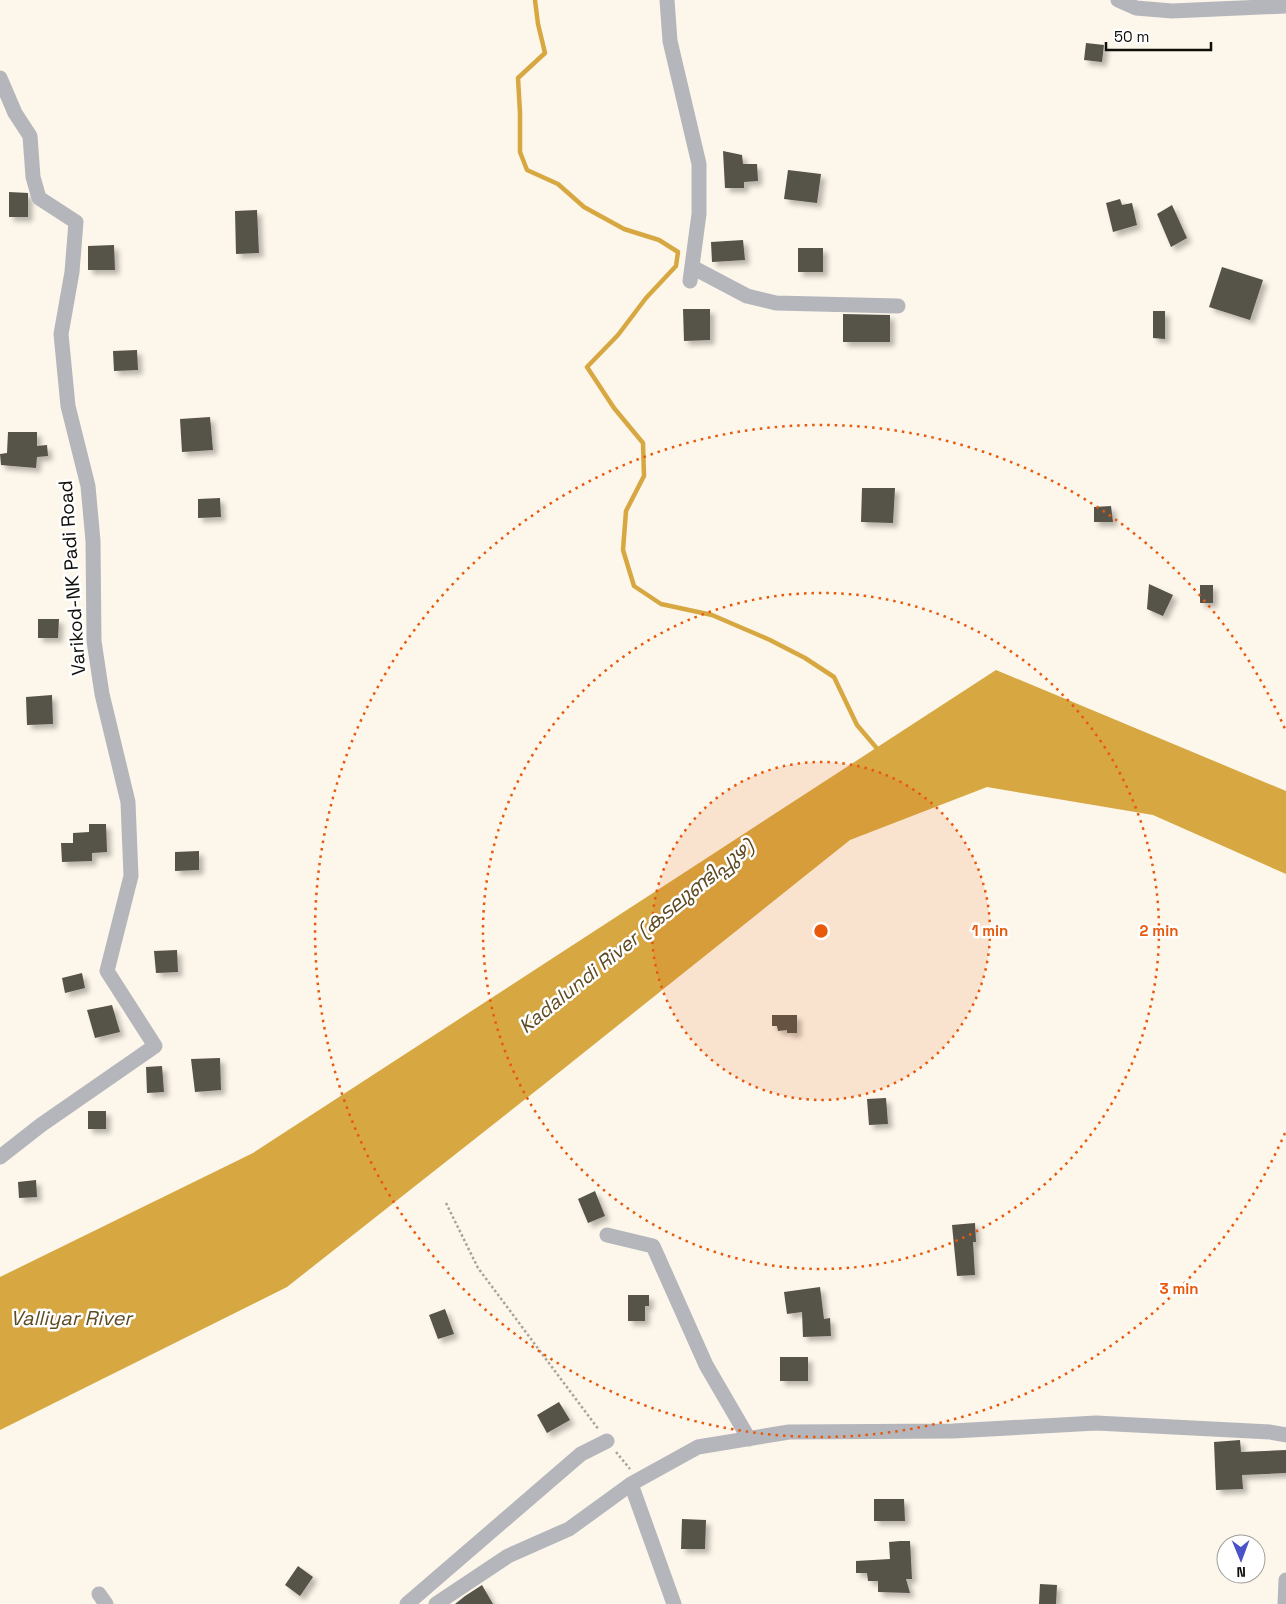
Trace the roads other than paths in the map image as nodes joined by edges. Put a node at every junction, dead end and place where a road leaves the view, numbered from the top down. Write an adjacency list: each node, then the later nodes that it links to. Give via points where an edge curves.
1 (668, 0): 5 (street, via 670,41 699,164 699,214 691,274 747,296 776,303)
2 (1118, 0): 3 (street, via 1136,8 1172,11)
3 (1286, 6)
4 (0, 78): 6 (street, Varikod-NK Padi Road, via 15,113 30,136 33,177 39,198 76,222 72,272 61,334 68,406 88,486 93,541 94,641 100,685 128,802 129,821 131,876 107,971 155,1046)
5 (898, 306)
6 (0, 1157)
7 (607, 1235): 9 (street, via 653,1246 706,1365)
8 (1286, 1435): 9 (street, via 1096,1423 954,1431 789,1432)
9 (749, 1439): 11 (street, via 698,1447)
10 (607, 1441): 13 (street, via 581,1454)
11 (635, 1482): 14 (street, via 569,1529 508,1556); 15 (street)
12 (1286, 1580): 16 (street)
13 (407, 1604)
14 (436, 1604)
15 (674, 1604)
16 (1285, 1604)

